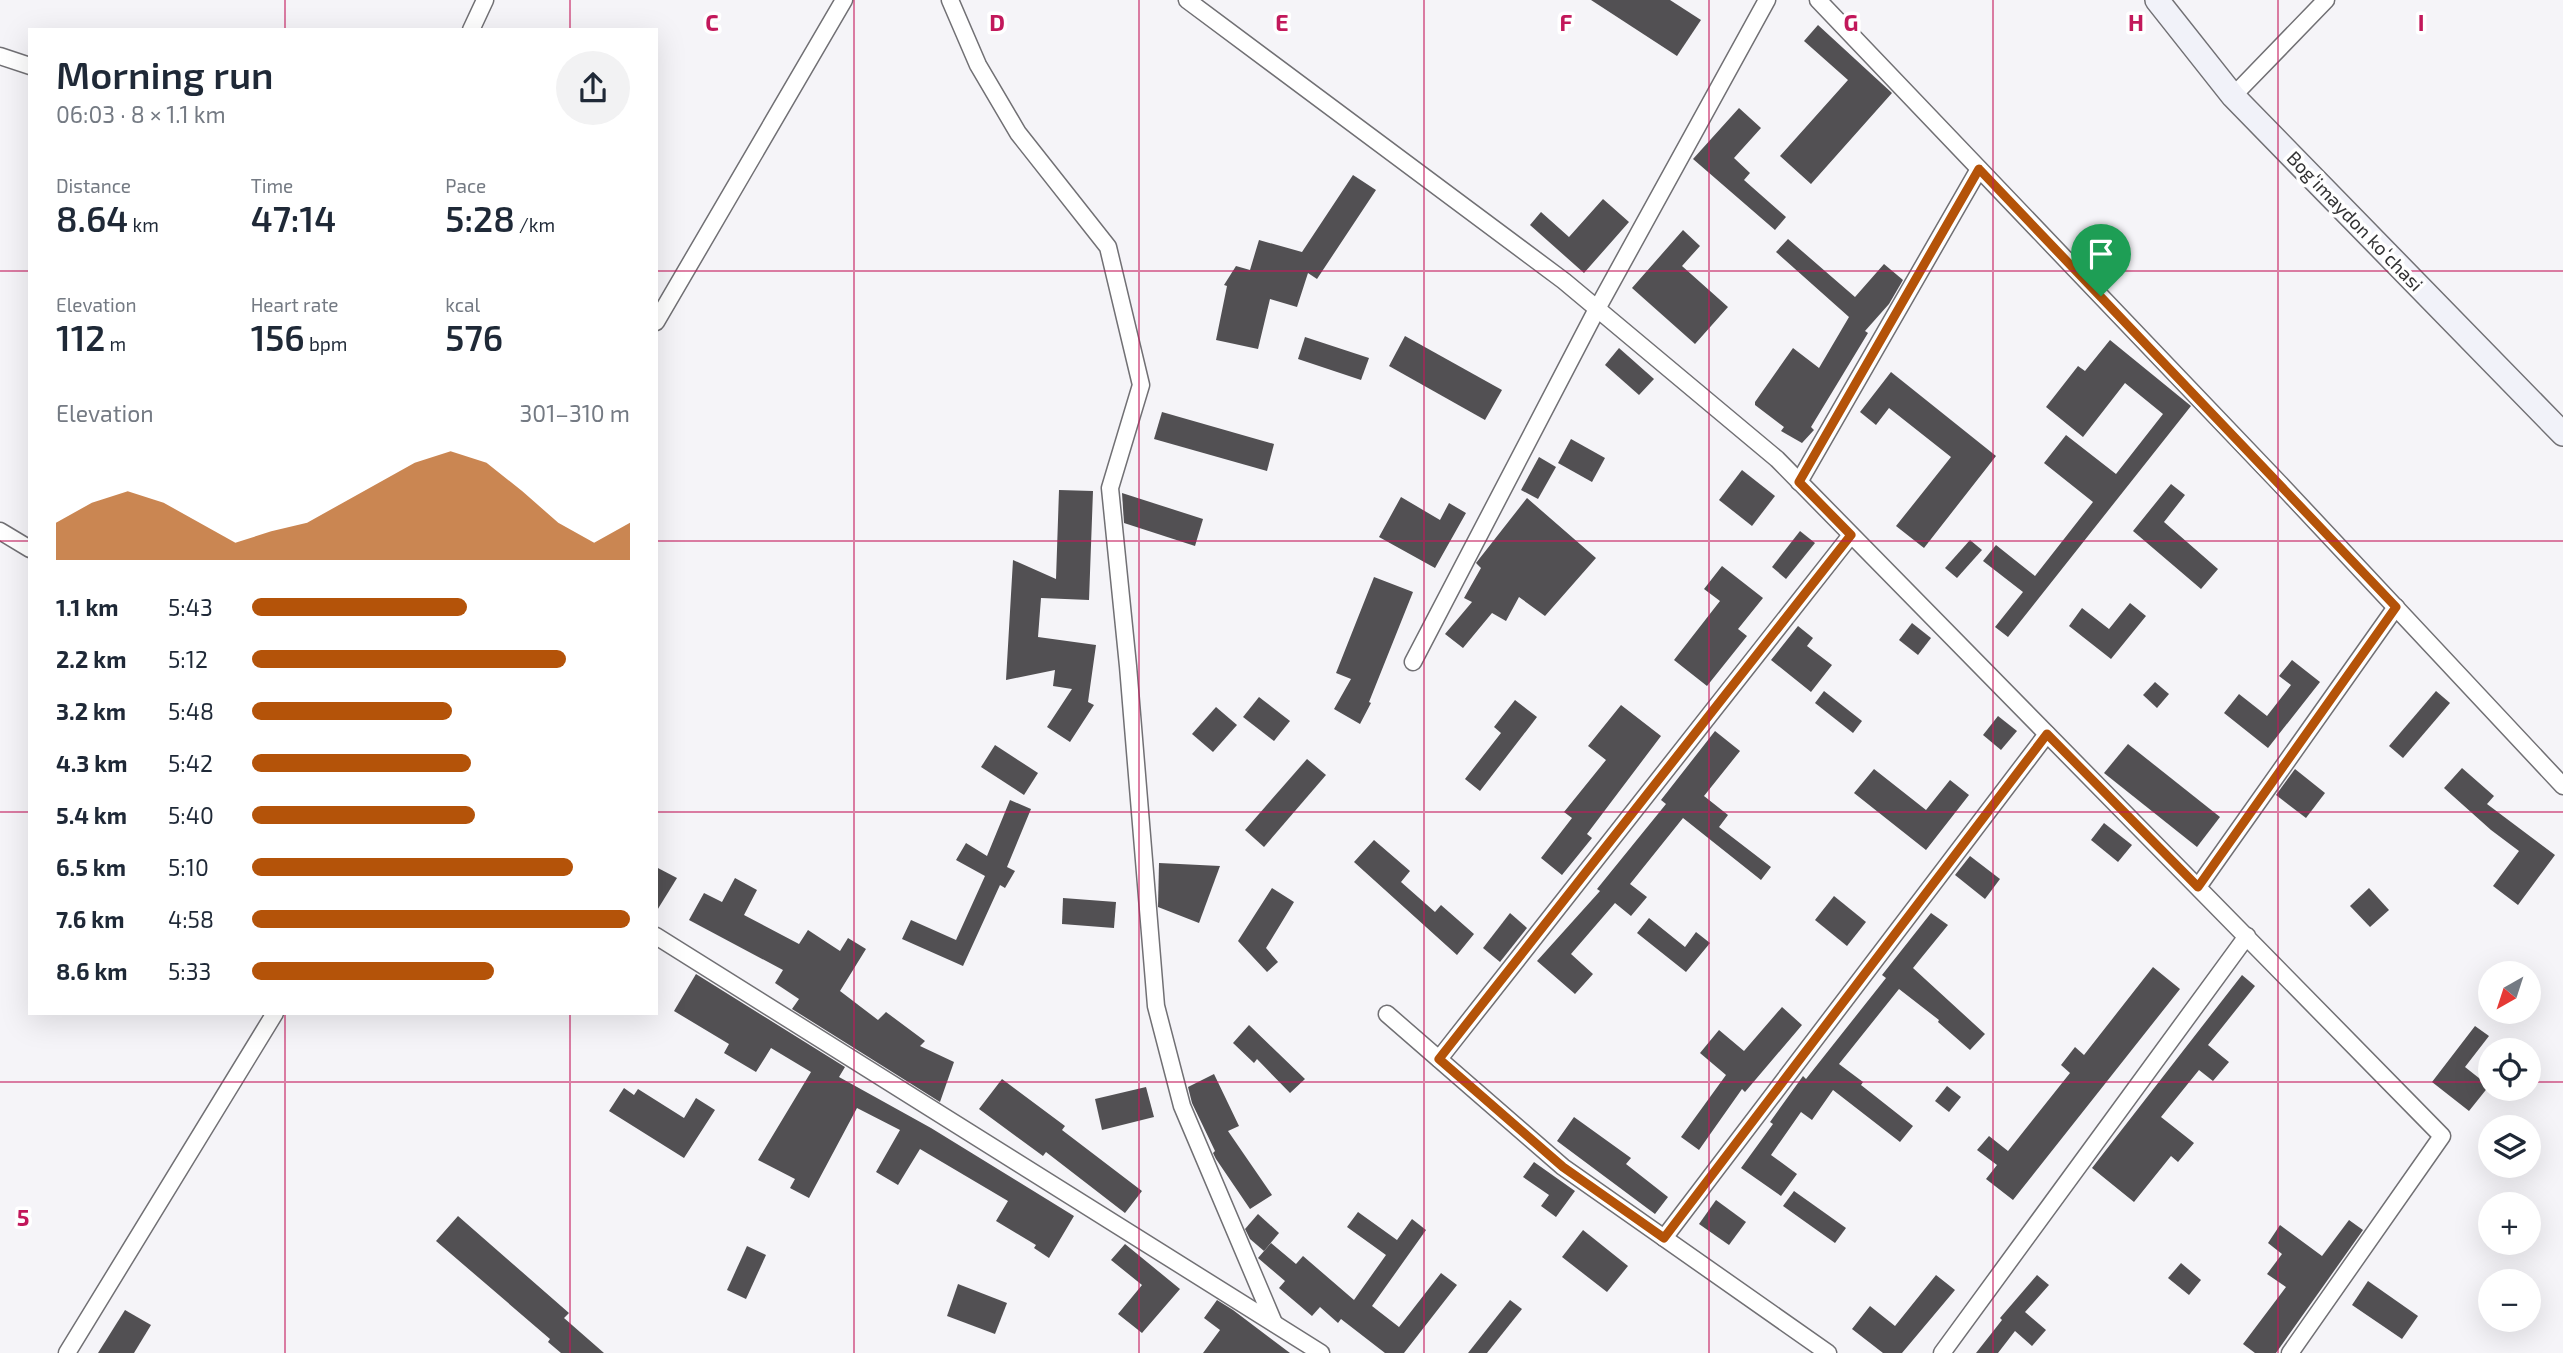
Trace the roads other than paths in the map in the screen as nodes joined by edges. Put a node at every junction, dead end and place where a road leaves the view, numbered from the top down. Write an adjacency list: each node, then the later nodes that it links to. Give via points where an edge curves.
1 (485, 0): 9 (street)
2 (844, 0): 15 (street)
3 (950, 0): 32 (street, via 978,65 1018,133 1108,247 1141,385 1110,488 1156,1006 1182,1106)
4 (1188, 0): 14 (street)
5 (1767, 0): 14 (street)
6 (1818, 0): 13 (street)
7 (2157, 0): 12 (main road, Bogʻimaydon koʻchasi)
8 (2326, 0): 12 (street)
9 (472, 28)
10 (0, 56): 11 (street)
11 (28, 65)
12 (2233, 96): 16 (main road, Bogʻimaydon koʻchasi)
13 (1979, 169): 17 (street); 21 (street)
14 (1597, 309): 17 (street); 22 (street)
15 (658, 319)
16 (2563, 434)
17 (1799, 482): 19 (street)
18 (0, 531): 20 (street)
19 (1851, 535): 23 (street); 30 (street)
20 (28, 548)
21 (2396, 607): 24 (street); 25 (street)
22 (1413, 663)
23 (2047, 734): 25 (street); 31 (street)
24 (2563, 786)
25 (2198, 887): 26 (street)
26 (2247, 936): 36 (street); 37 (street, via 2442,1136)
27 (658, 937): 32 (street)
28 (1387, 1014): 30 (street)
29 (274, 1015): 33 (street)
30 (1439, 1059): 31 (street, via 1563,1167)
31 (1664, 1238): 35 (street)
32 (1274, 1323): 34 (street)
33 (67, 1353)
34 (1321, 1353)
35 (1828, 1353)
36 (1942, 1353)
37 (2290, 1353)

